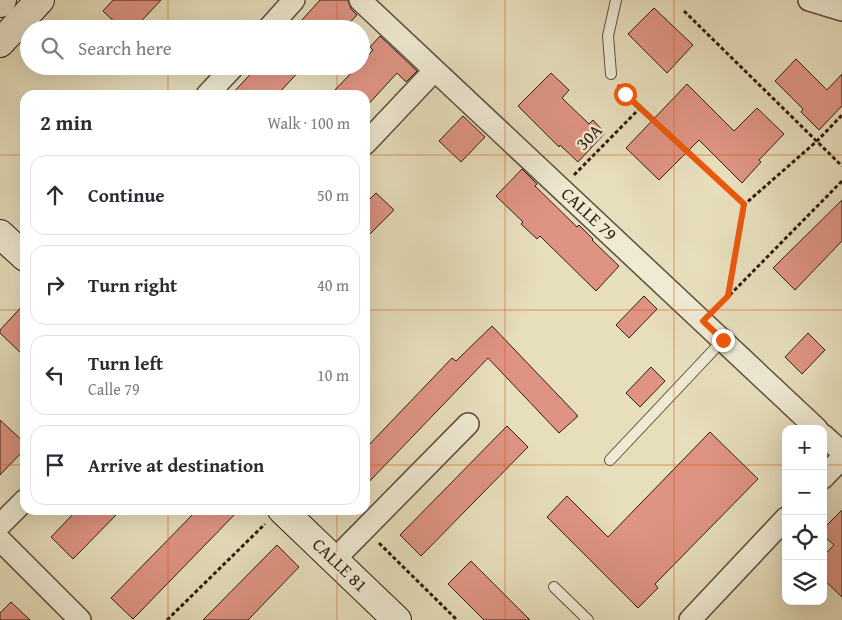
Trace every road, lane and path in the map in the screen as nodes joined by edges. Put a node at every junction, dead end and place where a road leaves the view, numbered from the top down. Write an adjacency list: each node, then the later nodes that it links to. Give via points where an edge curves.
1 (40, 0): 8 (main road)
2 (294, 0): 9 (street)
3 (360, 0): 12 (street, CALLE 79)
4 (616, 0): 13 (lane, via 608,36)
5 (809, 0): 6 (street)
6 (842, 10)
7 (684, 11): 19 (path)
8 (21, 20)
9 (276, 20)
10 (20, 22): 11 (main road)
11 (0, 43)
12 (434, 71): 18 (street); 22 (street, CALLE 79)
13 (611, 74): 16 (path)
14 (226, 75): 15 (street)
15 (212, 90)
16 (640, 108): 22 (path, 30A); 23 (path)
17 (842, 115): 19 (path)
18 (370, 139)
19 (817, 141): 20 (path); 23 (path)
20 (842, 166)
21 (842, 181): 26 (path)
22 (561, 189): 27 (street, CALLE 79)
23 (744, 204): 26 (path)
24 (0, 222): 25 (main road)
25 (13, 246)
26 (728, 296): 27 (path)
27 (703, 321): 28 (street, CALLE 79)
28 (723, 340): 30 (street, CALLE 79); 34 (lane)
29 (468, 424): 41 (street)
30 (813, 425)
31 (827, 439): 32 (street)
32 (842, 452)
33 (842, 458): 35 (street)
34 (610, 460)
35 (827, 474)
36 (20, 505): 40 (street)
37 (275, 515): 46 (path)
38 (279, 515): 43 (main road, CALLE 81)
39 (782, 522): 50 (street)
40 (0, 525)
41 (365, 529): 43 (street); 48 (path)
42 (0, 540): 45 (street)
43 (334, 560): 47 (main road, CALLE 81)
44 (554, 587): 49 (lane)
45 (80, 620)
46 (167, 620)
47 (397, 620)
48 (457, 620)
49 (588, 620)
50 (690, 620)

